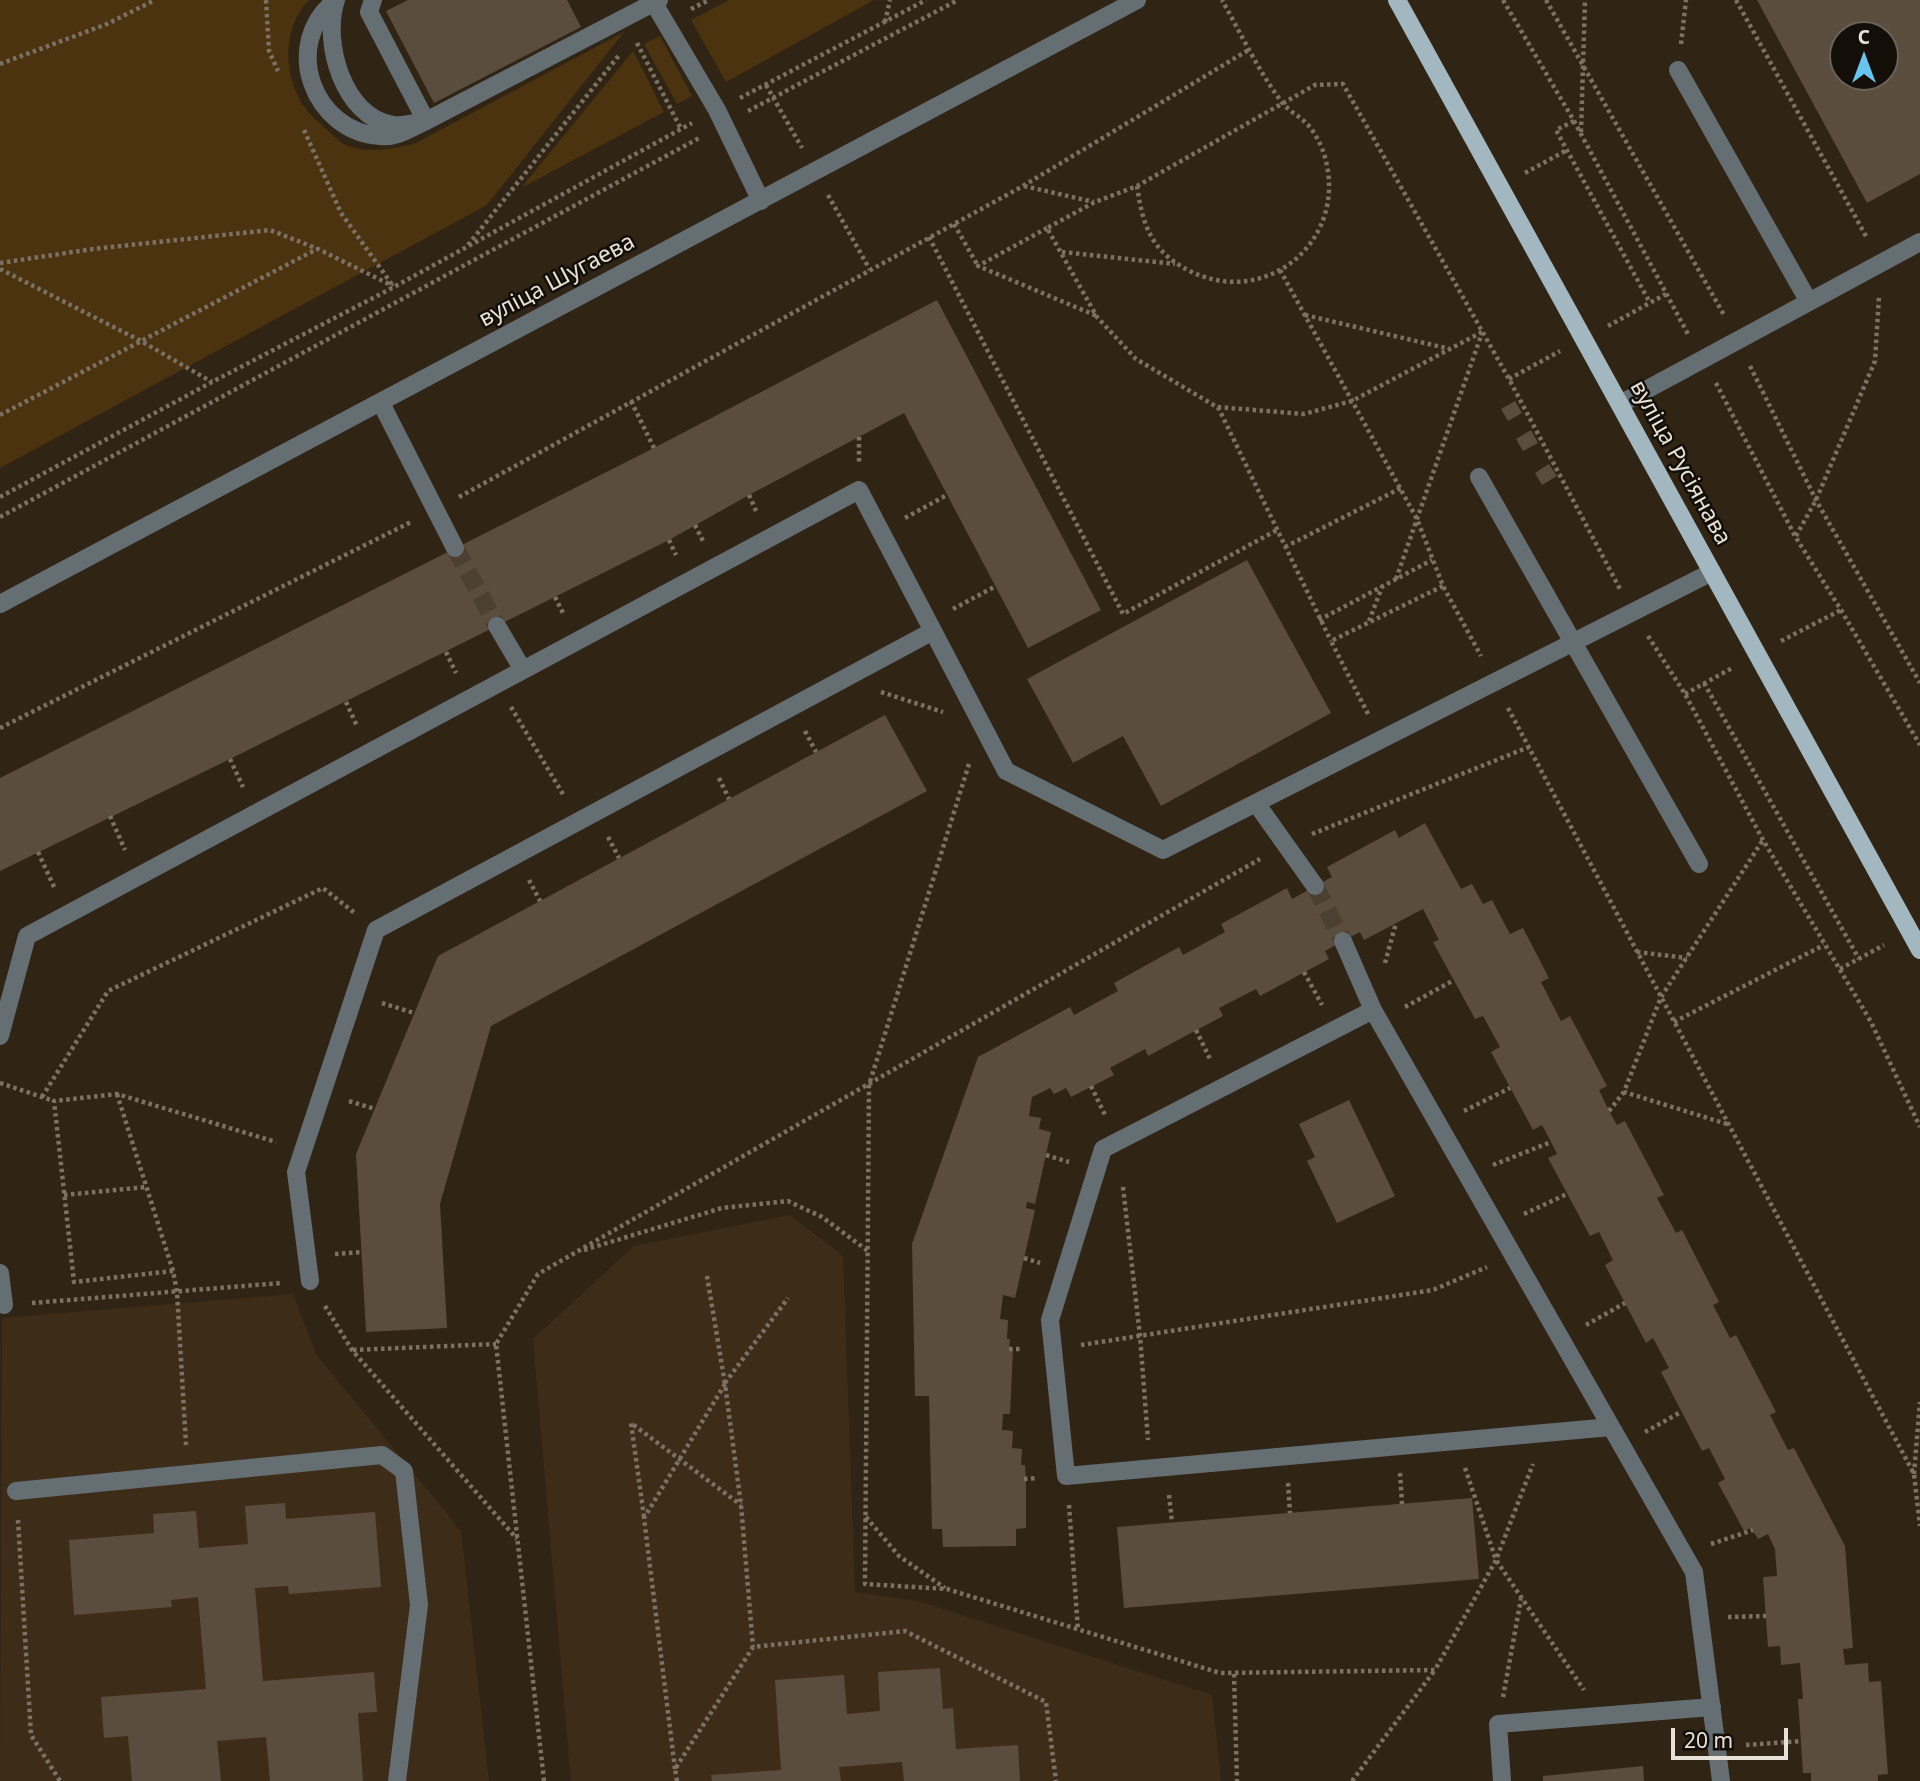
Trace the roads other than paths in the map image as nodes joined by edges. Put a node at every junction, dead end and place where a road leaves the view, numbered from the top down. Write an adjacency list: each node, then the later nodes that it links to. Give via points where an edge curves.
1 (335, 0): 7 (street, via 333,51 352,96 370,115 392,125); 7 (street, via 321,12 306,51 308,75 317,96 358,132 397,135)
2 (373, 0): 7 (street, via 369,12)
3 (1137, 0): 8 (street, вуліца Шугаева)
4 (1397, 0): 12 (main road, вуліца Русіянава)
5 (655, 1): 7 (street); 8 (street)
6 (1678, 70): 10 (street)
7 (426, 121)
8 (761, 201): 11 (street, вуліца Шугаева)
9 (1920, 242): 10 (street)
10 (1809, 302): 12 (street)
11 (381, 403): 14 (street); 16 (street, вуліца Шугаева)
12 (1620, 404): 15 (main road, вуліца Русіянава)
13 (1479, 477): 19 (street)
14 (455, 548)
15 (1712, 572): 19 (street); 25 (main road, вуліца Русіянава)
16 (0, 604)
17 (497, 625): 20 (street)
18 (930, 627): 20 (street, via 859,490); 21 (street, via 1006,771 1163,850); 29 (street, via 376,930 296,1172)
19 (1573, 643): 21 (street); 22 (street)
20 (523, 670): 27 (street, via 27,936)
21 (1255, 803): 23 (street)
22 (1699, 864)
23 (1315, 886)
24 (1343, 941): 26 (street)
25 (1920, 950)
26 (1376, 1016): 31 (street); 31 (street, via 1334,1030 1103,1149 1050,1320 1066,1476)
27 (0, 1036)
28 (0, 1273): 30 (street)
29 (310, 1281)
30 (4, 1305)
31 (1611, 1427): 33 (street, via 1694,1572)
32 (16, 1491): 34 (street, via 382,1455 404,1471 419,1605)
33 (1712, 1707): 35 (street, via 1498,1724); 36 (street)
34 (397, 1781)
35 (1502, 1781)
36 (1721, 1781)

